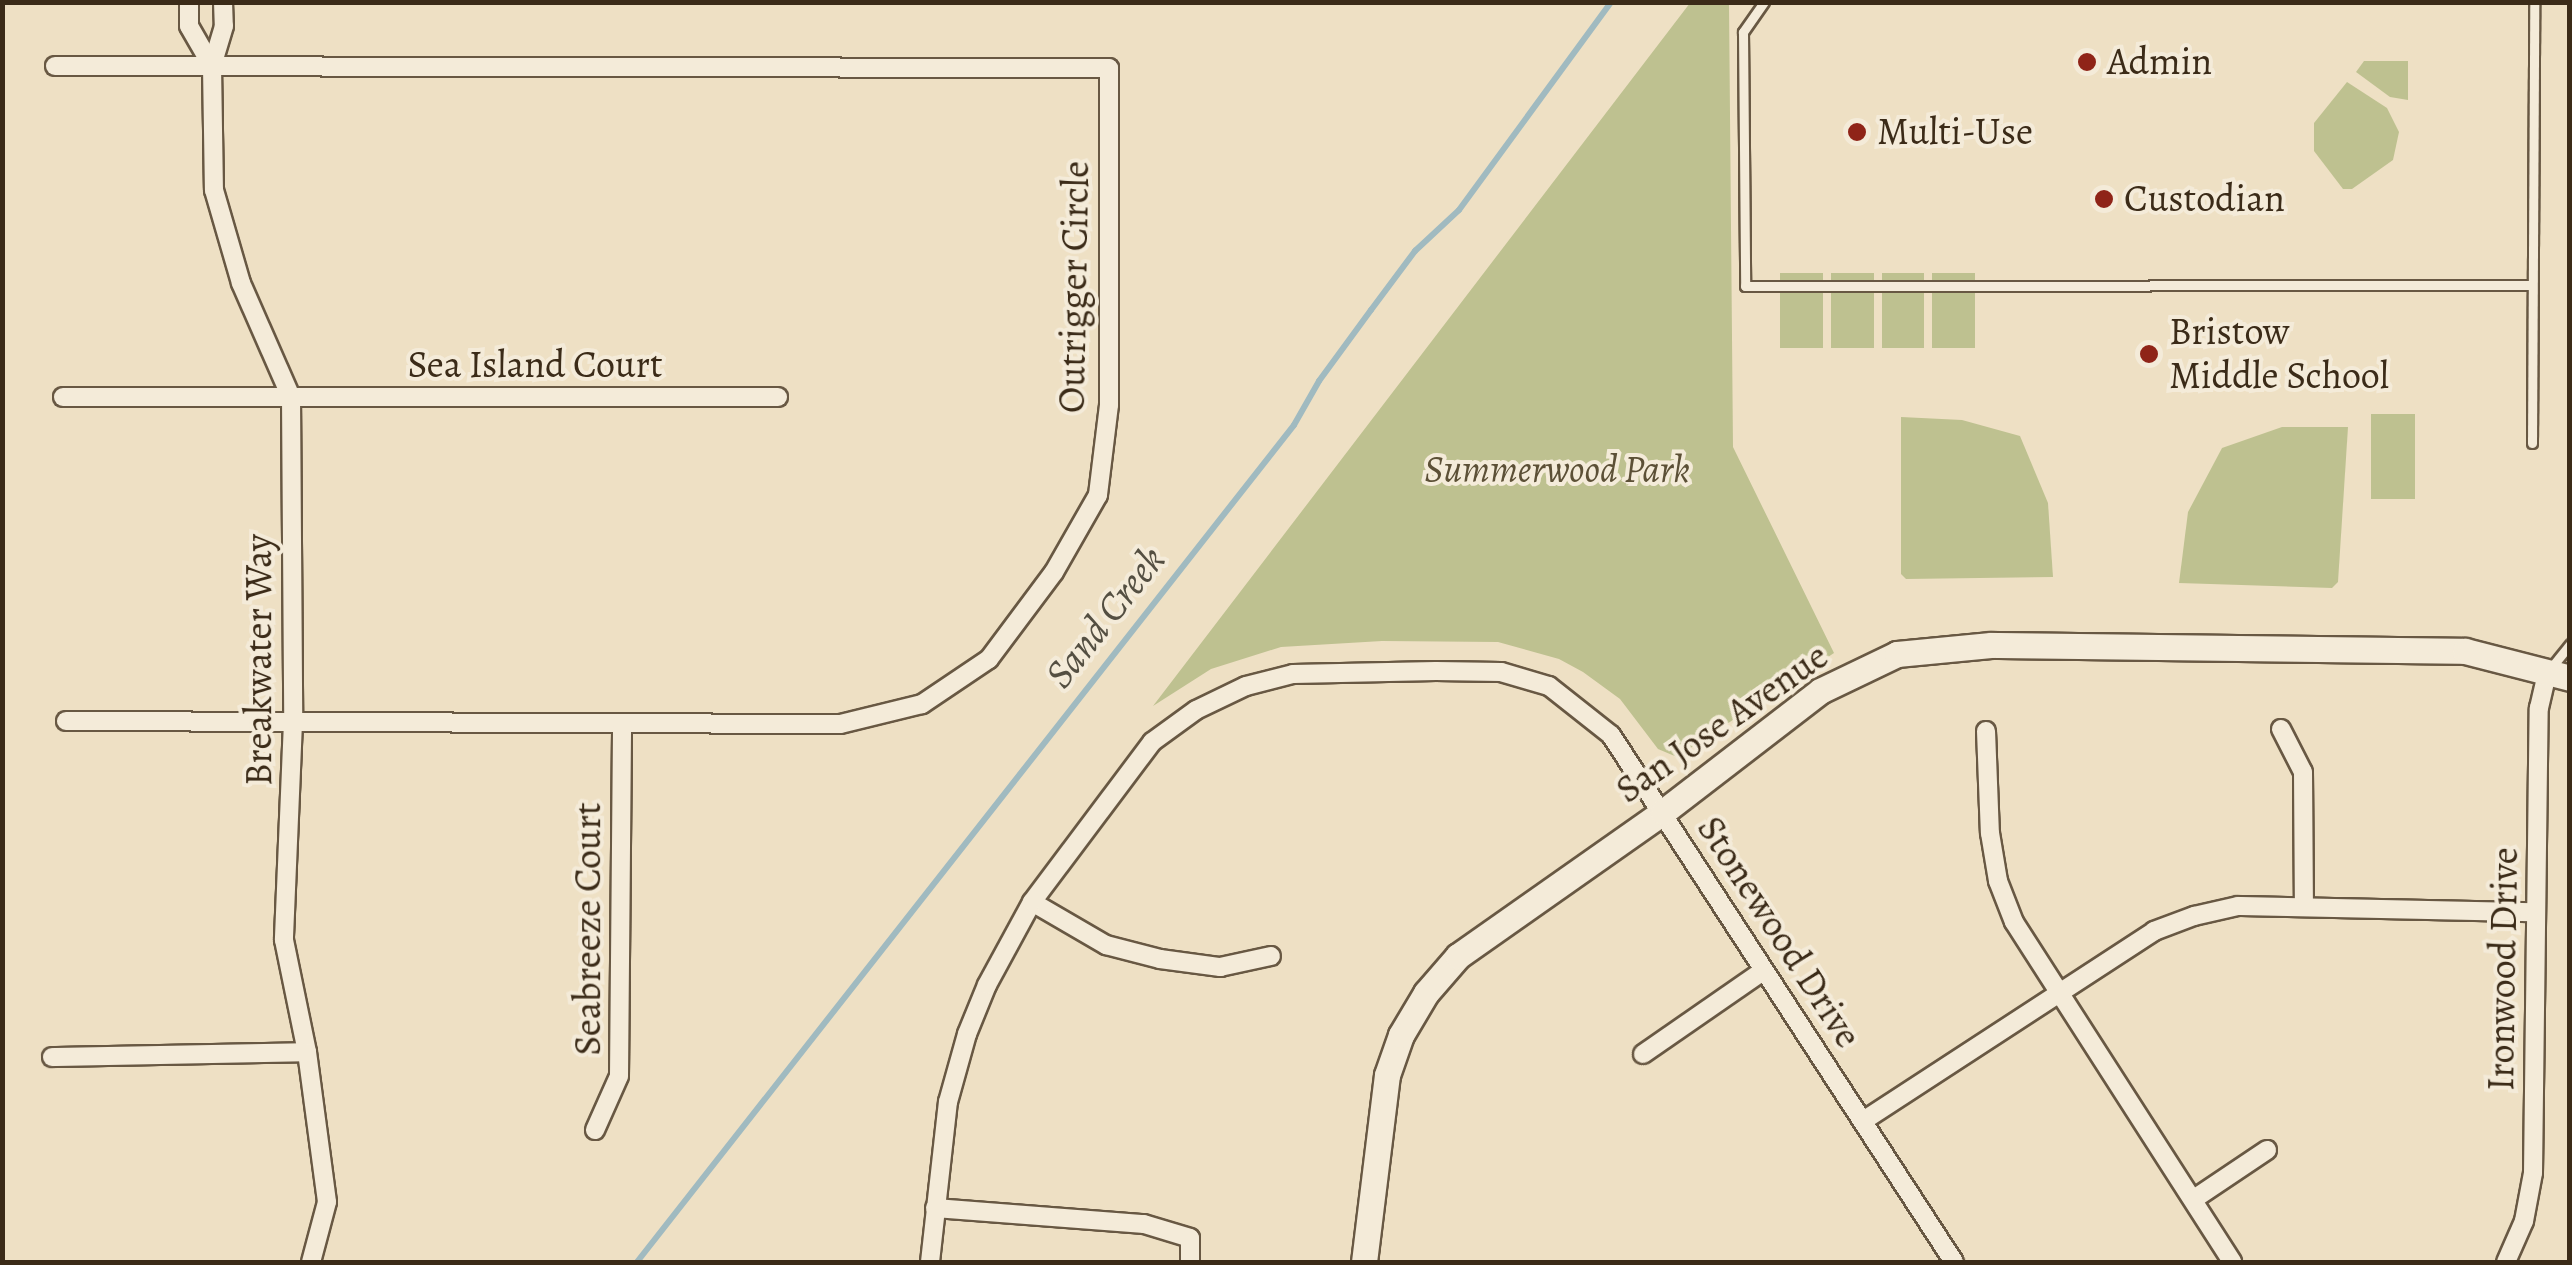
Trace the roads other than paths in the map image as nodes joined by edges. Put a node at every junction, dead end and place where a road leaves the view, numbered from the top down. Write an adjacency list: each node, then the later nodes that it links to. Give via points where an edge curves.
1 (189, 2): 6 (street, Breakwater Way, via 189,26)
2 (224, 2): 6 (street, Breakwater Way)
3 (1764, 2): 7 (lane, via 1743,32 1746,286)
4 (2534, 2): 7 (lane)
5 (55, 66): 6 (street)
6 (212, 66): 9 (street, Breakwater Way, via 214,190 241,283); 16 (street, Outrigger Circle, via 1109,68 1109,405 1098,494 1054,572 1000,645 922,704 840,724)
7 (2532, 285): 11 (lane)
8 (62, 398): 9 (street, Sea Island Court)
9 (291, 398): 10 (street, Sea Island Court); 15 (street, Breakwater Way)
10 (778, 398)
11 (2532, 444)
12 (2570, 644): 13 (lane)
13 (2558, 676): 19 (street, San Jose Avenue, via 2465,651 2011,645 1897,654 1820,691); 22 (street, Ironwood Drive, via 2538,708)
14 (66, 721): 15 (street, Outrigger Circle)
15 (294, 722): 16 (street, Outrigger Circle); 26 (street, Breakwater Way, via 284,940)
16 (622, 724): 30 (street, Seabreeze Court, via 619,1076)
17 (2281, 729): 21 (street, via 2302,772)
18 (1986, 732): 25 (street, via 1998,880 2019,931)
19 (1663, 812): 20 (street, Stonewood Drive, via 1612,735 1550,686 1501,672 1292,674 1196,710 1152,742); 24 (street, Stonewood Drive); 37 (street, San Jose Avenue, via 1484,935 1426,993 1387,1075)
20 (1032, 902): 23 (street, via 1106,945 1160,959 1220,967); 33 (street, Stonewood Drive, via 966,1034 948,1102)
21 (2304, 906): 22 (street); 25 (street, via 2238,906 2194,916 2154,931)
22 (2536, 912): 40 (street, Ironwood Drive, via 2533,1173 2524,1221)
23 (1271, 956)
24 (1763, 971): 27 (street); 29 (street, Stonewood Drive)
25 (2059, 995): 29 (street); 32 (street)
26 (307, 1052): 28 (street); 34 (street, Breakwater Way, via 327,1202)
27 (1644, 1054)
28 (52, 1057)
29 (1863, 1121): 38 (street, Stonewood Drive)
30 (595, 1130)
31 (2267, 1150): 32 (street)
32 (2194, 1199): 39 (street)
33 (935, 1208): 35 (street, Stonewood Drive); 36 (street, via 1144,1224 1190,1238)
34 (310, 1262)
35 (930, 1262)
36 (1190, 1262)
37 (1364, 1262)
38 (1954, 1262)
39 (2232, 1262)
40 (2506, 1262)

